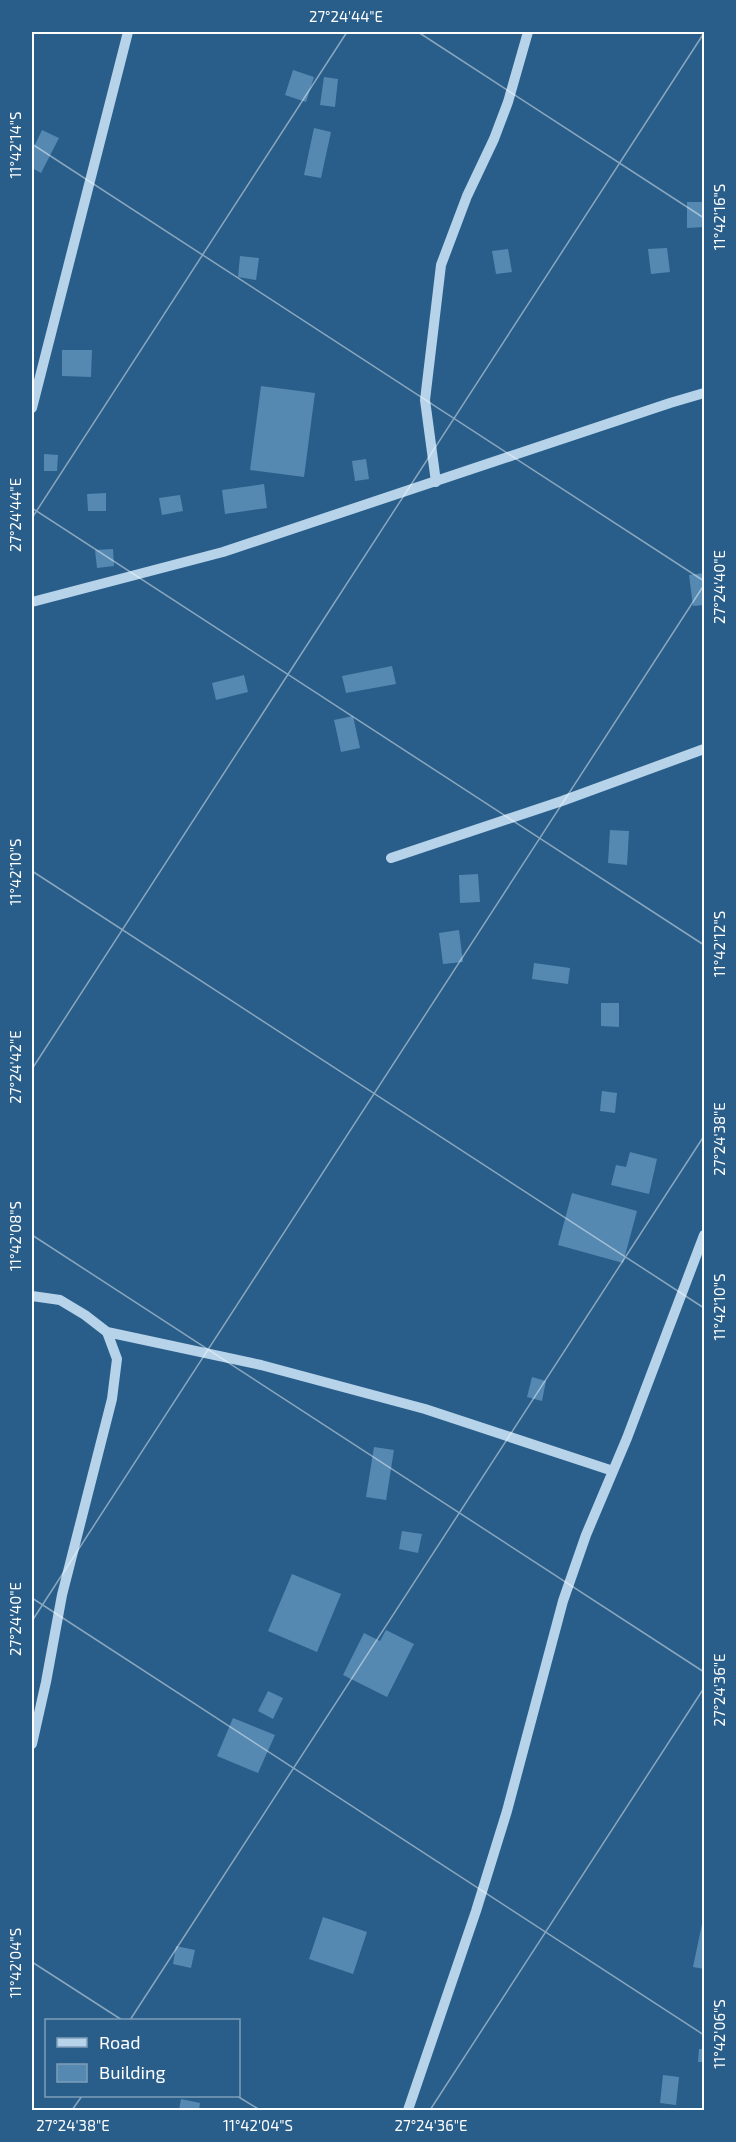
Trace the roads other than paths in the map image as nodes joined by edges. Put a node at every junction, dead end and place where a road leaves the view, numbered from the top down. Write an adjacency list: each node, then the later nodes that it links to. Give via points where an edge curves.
1 (128, 32): 4 (street)
2 (528, 32): 5 (street, via 508,102 441,265 424,400)
3 (705, 393): 5 (street)
4 (32, 408)
5 (436, 482): 6 (street, via 223,552)
6 (32, 602)
7 (705, 749): 8 (street)
8 (391, 858)
9 (705, 1235): 12 (street)
10 (32, 1296): 11 (street, via 60,1300)
11 (107, 1332): 12 (street, via 261,1365 425,1409); 13 (street, via 117,1359 112,1399 62,1595)
12 (613, 1471): 14 (street, via 563,1601 507,1811)
13 (32, 1744)
14 (408, 2110)

